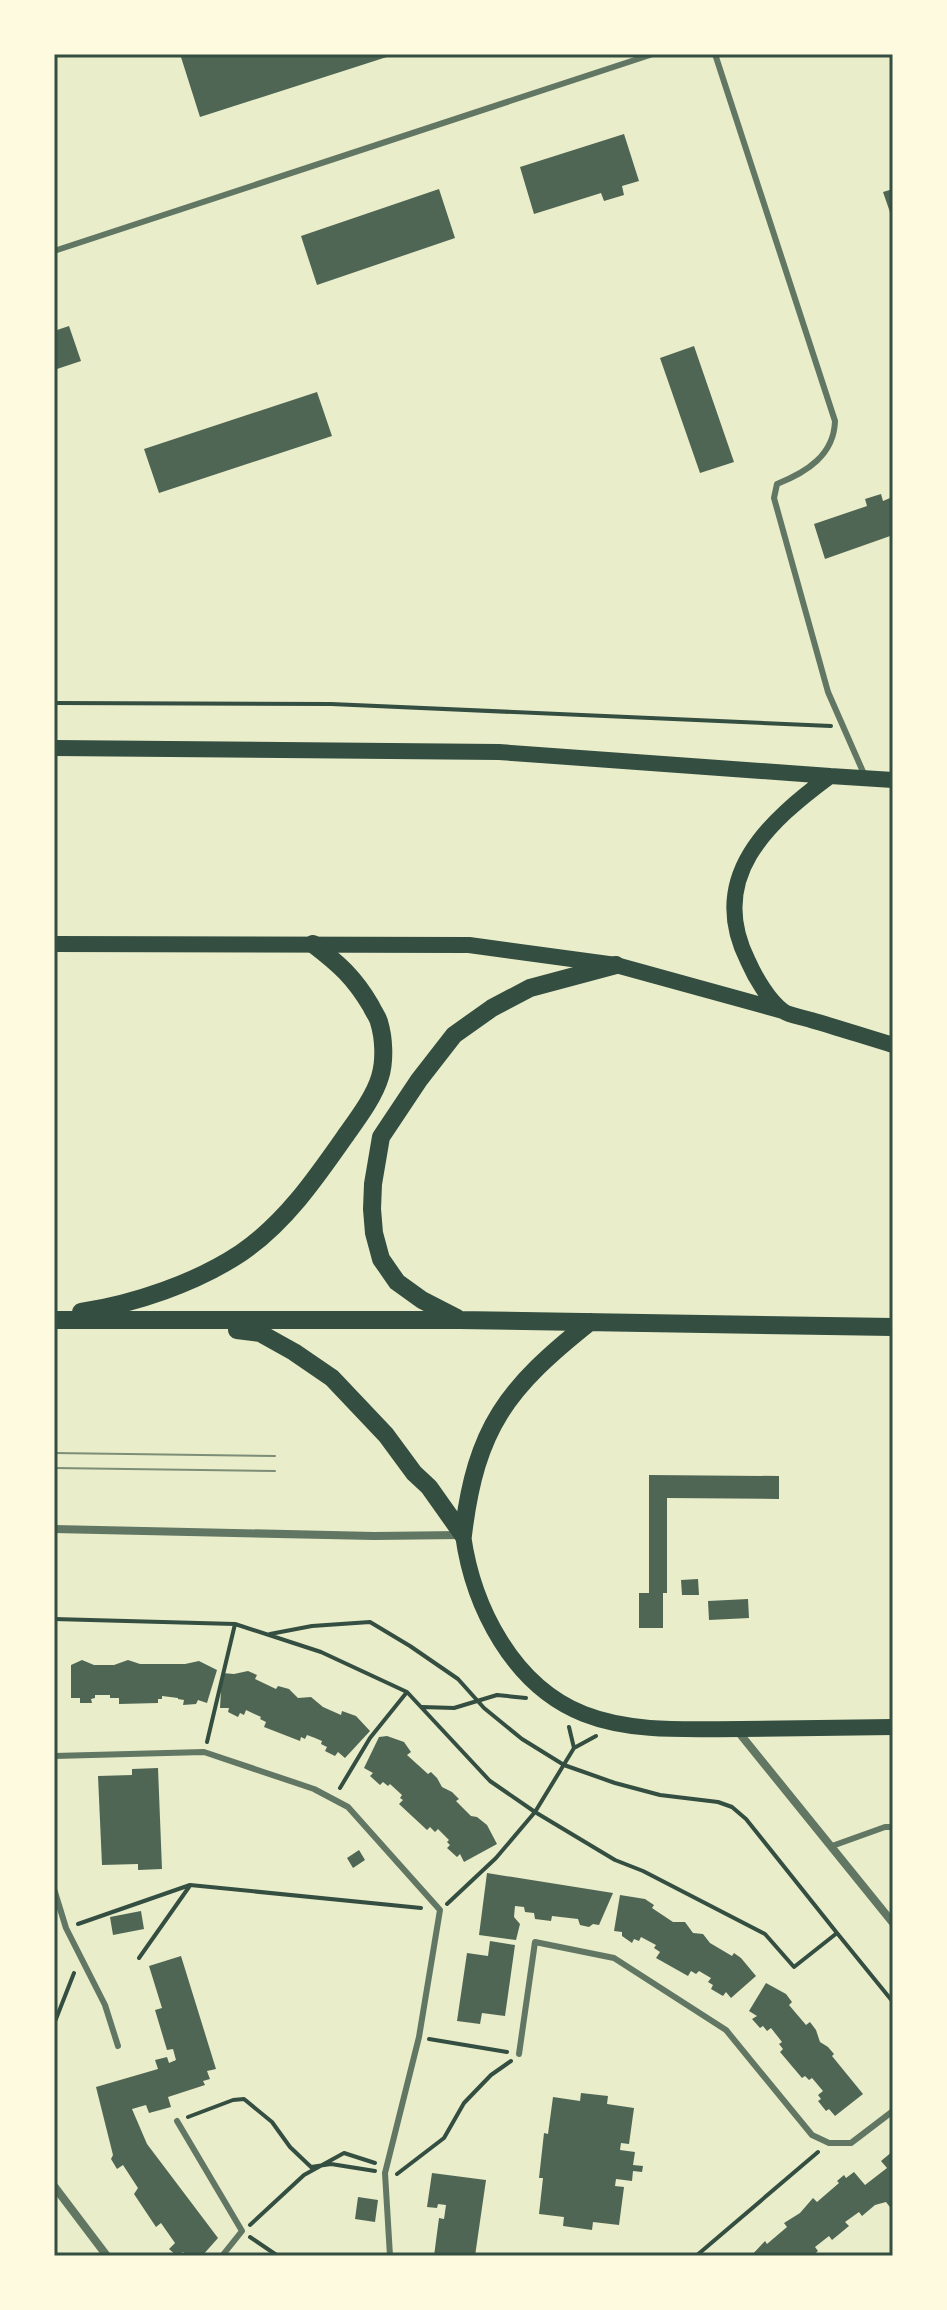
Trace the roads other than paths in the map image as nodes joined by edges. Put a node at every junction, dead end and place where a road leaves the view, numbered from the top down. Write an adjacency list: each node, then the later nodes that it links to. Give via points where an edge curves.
1 (653, 54): 3 (lane)
2 (715, 54): 6 (lane, via 835,421 835,438 825,454 777,484 774,498 828,692)
3 (54, 251)
4 (54, 748): 5 (main road, via 499,752)
5 (830, 776): 6 (main road); 11 (main road, via 774,821 749,856 735,891 737,934 744,954)
6 (865, 778): 7 (main road)
7 (893, 780)
8 (54, 944): 9 (main road)
9 (313, 944): 10 (main road, via 469,945); 13 (main road, via 358,984 379,1021 380,1078 353,1125 305,1193 240,1253 153,1295)
10 (616, 965): 11 (main road); 15 (main road, via 530,988 454,1035 381,1137 372,1209 381,1259 397,1282)
11 (783, 1011): 12 (main road)
12 (893, 1045)
13 (54, 1318): 14 (main road)
14 (165, 1320): 15 (main road); 19 (main road, via 260,1333 310,1362 368,1414)
15 (459, 1320): 16 (main road)
16 (590, 1322): 17 (main road); 19 (main road, via 539,1364 494,1421 473,1476)
17 (893, 1327)
18 (54, 1529): 19 (street)
19 (463, 1535): 21 (main road, via 473,1583 493,1626 515,1662 542,1691 607,1721)
20 (893, 1727): 21 (main road)
21 (736, 1729): 24 (street)
22 (54, 1756): 34 (lane, via 204,1752 314,1789 348,1807 440,1910 419,2037 385,2173)
23 (893, 1827): 24 (lane)
24 (832, 1846): 26 (street)
25 (54, 1889): 27 (lane)
26 (893, 1923)
27 (118, 2046)
28 (519, 2054): 29 (lane, via 535,1942 614,1958 726,2030 812,2135 829,2143 851,2143)
29 (893, 2111)
30 (177, 2121): 33 (lane, via 242,2231)
31 (54, 2186): 32 (street)
32 (107, 2256)
33 (222, 2256)
34 (390, 2256)

